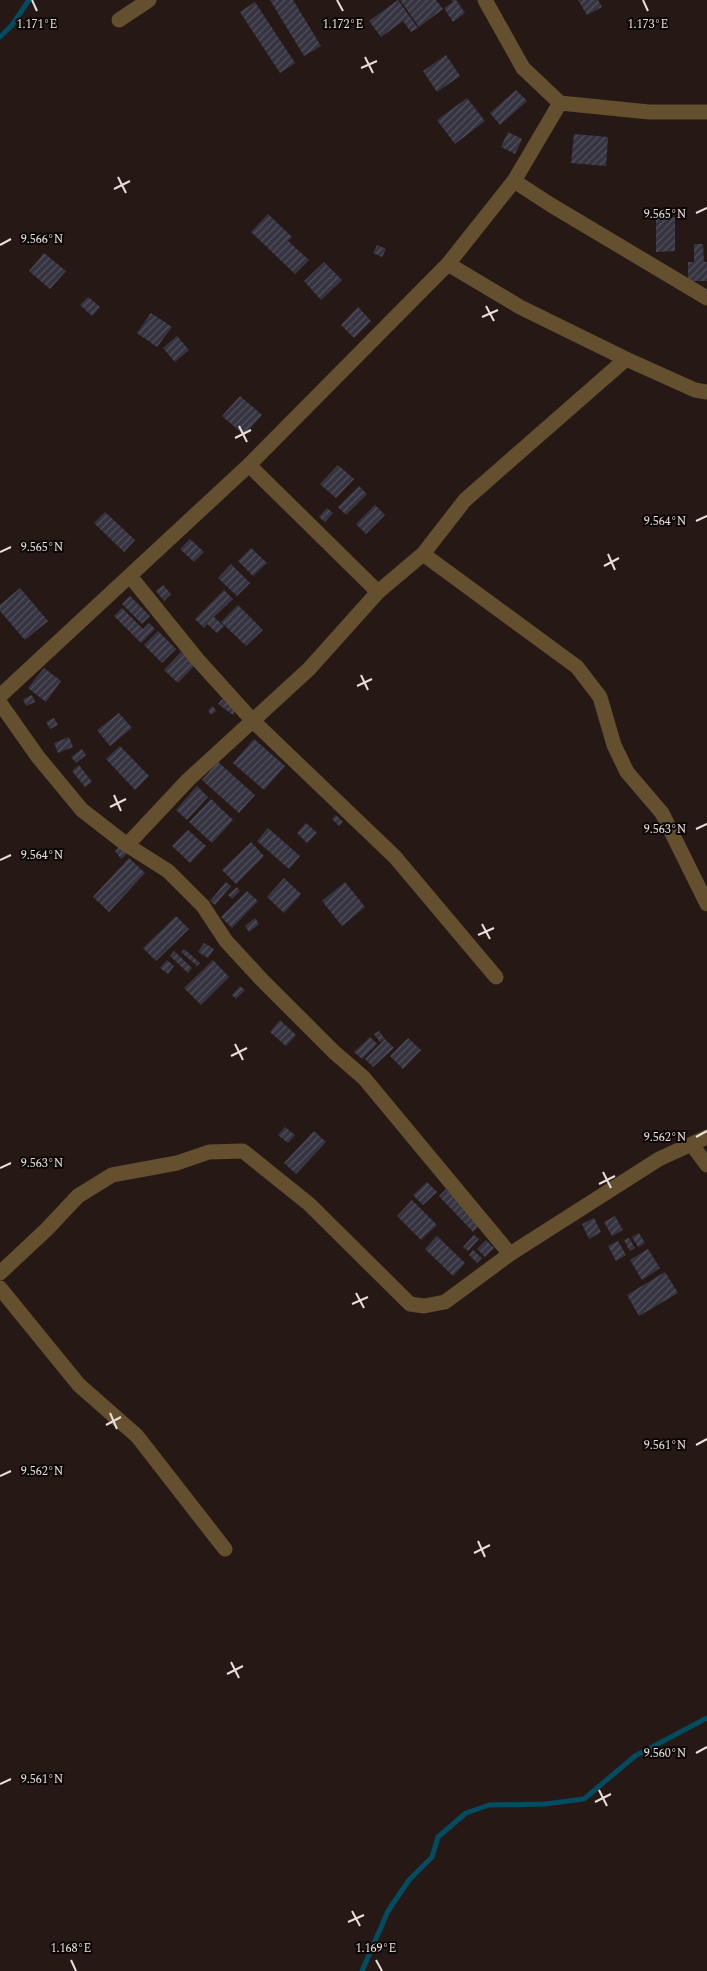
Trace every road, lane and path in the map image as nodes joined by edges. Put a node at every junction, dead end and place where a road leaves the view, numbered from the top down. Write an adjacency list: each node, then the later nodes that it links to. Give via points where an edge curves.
1 (149, 0): 3 (street)
2 (485, 0): 4 (street, via 523,68)
3 (119, 20)
4 (560, 104): 5 (street, via 648,112); 6 (street)
5 (707, 112)
6 (514, 181): 7 (street); 8 (street)
7 (448, 264): 9 (street, via 520,307); 11 (street)
8 (707, 298)
9 (626, 359): 10 (street); 12 (street, via 465,500)
10 (707, 392)
11 (249, 465): 13 (street); 14 (street)
12 (423, 554): 14 (street); 19 (street, via 577,666 600,697 626,772 662,813)
13 (130, 576): 15 (street); 17 (street, via 197,659)
14 (378, 592): 17 (street, via 309,668)
15 (0, 696)
16 (0, 703): 18 (street, via 38,757 82,810)
17 (253, 721): 18 (street, via 188,780); 20 (street, via 395,857)
18 (127, 845): 24 (street, via 168,871 203,906 226,941 261,979 364,1078)
19 (707, 904)
20 (496, 977)
21 (707, 1137): 22 (street)
22 (692, 1145): 23 (street); 24 (street, via 659,1159)
23 (707, 1165)
24 (510, 1254): 25 (street, via 445,1302 424,1306 410,1304 309,1204 243,1151 209,1152 177,1164 112,1175 78,1196)
25 (0, 1273)
26 (0, 1288): 27 (street, via 79,1385 137,1436)
27 (226, 1549)

